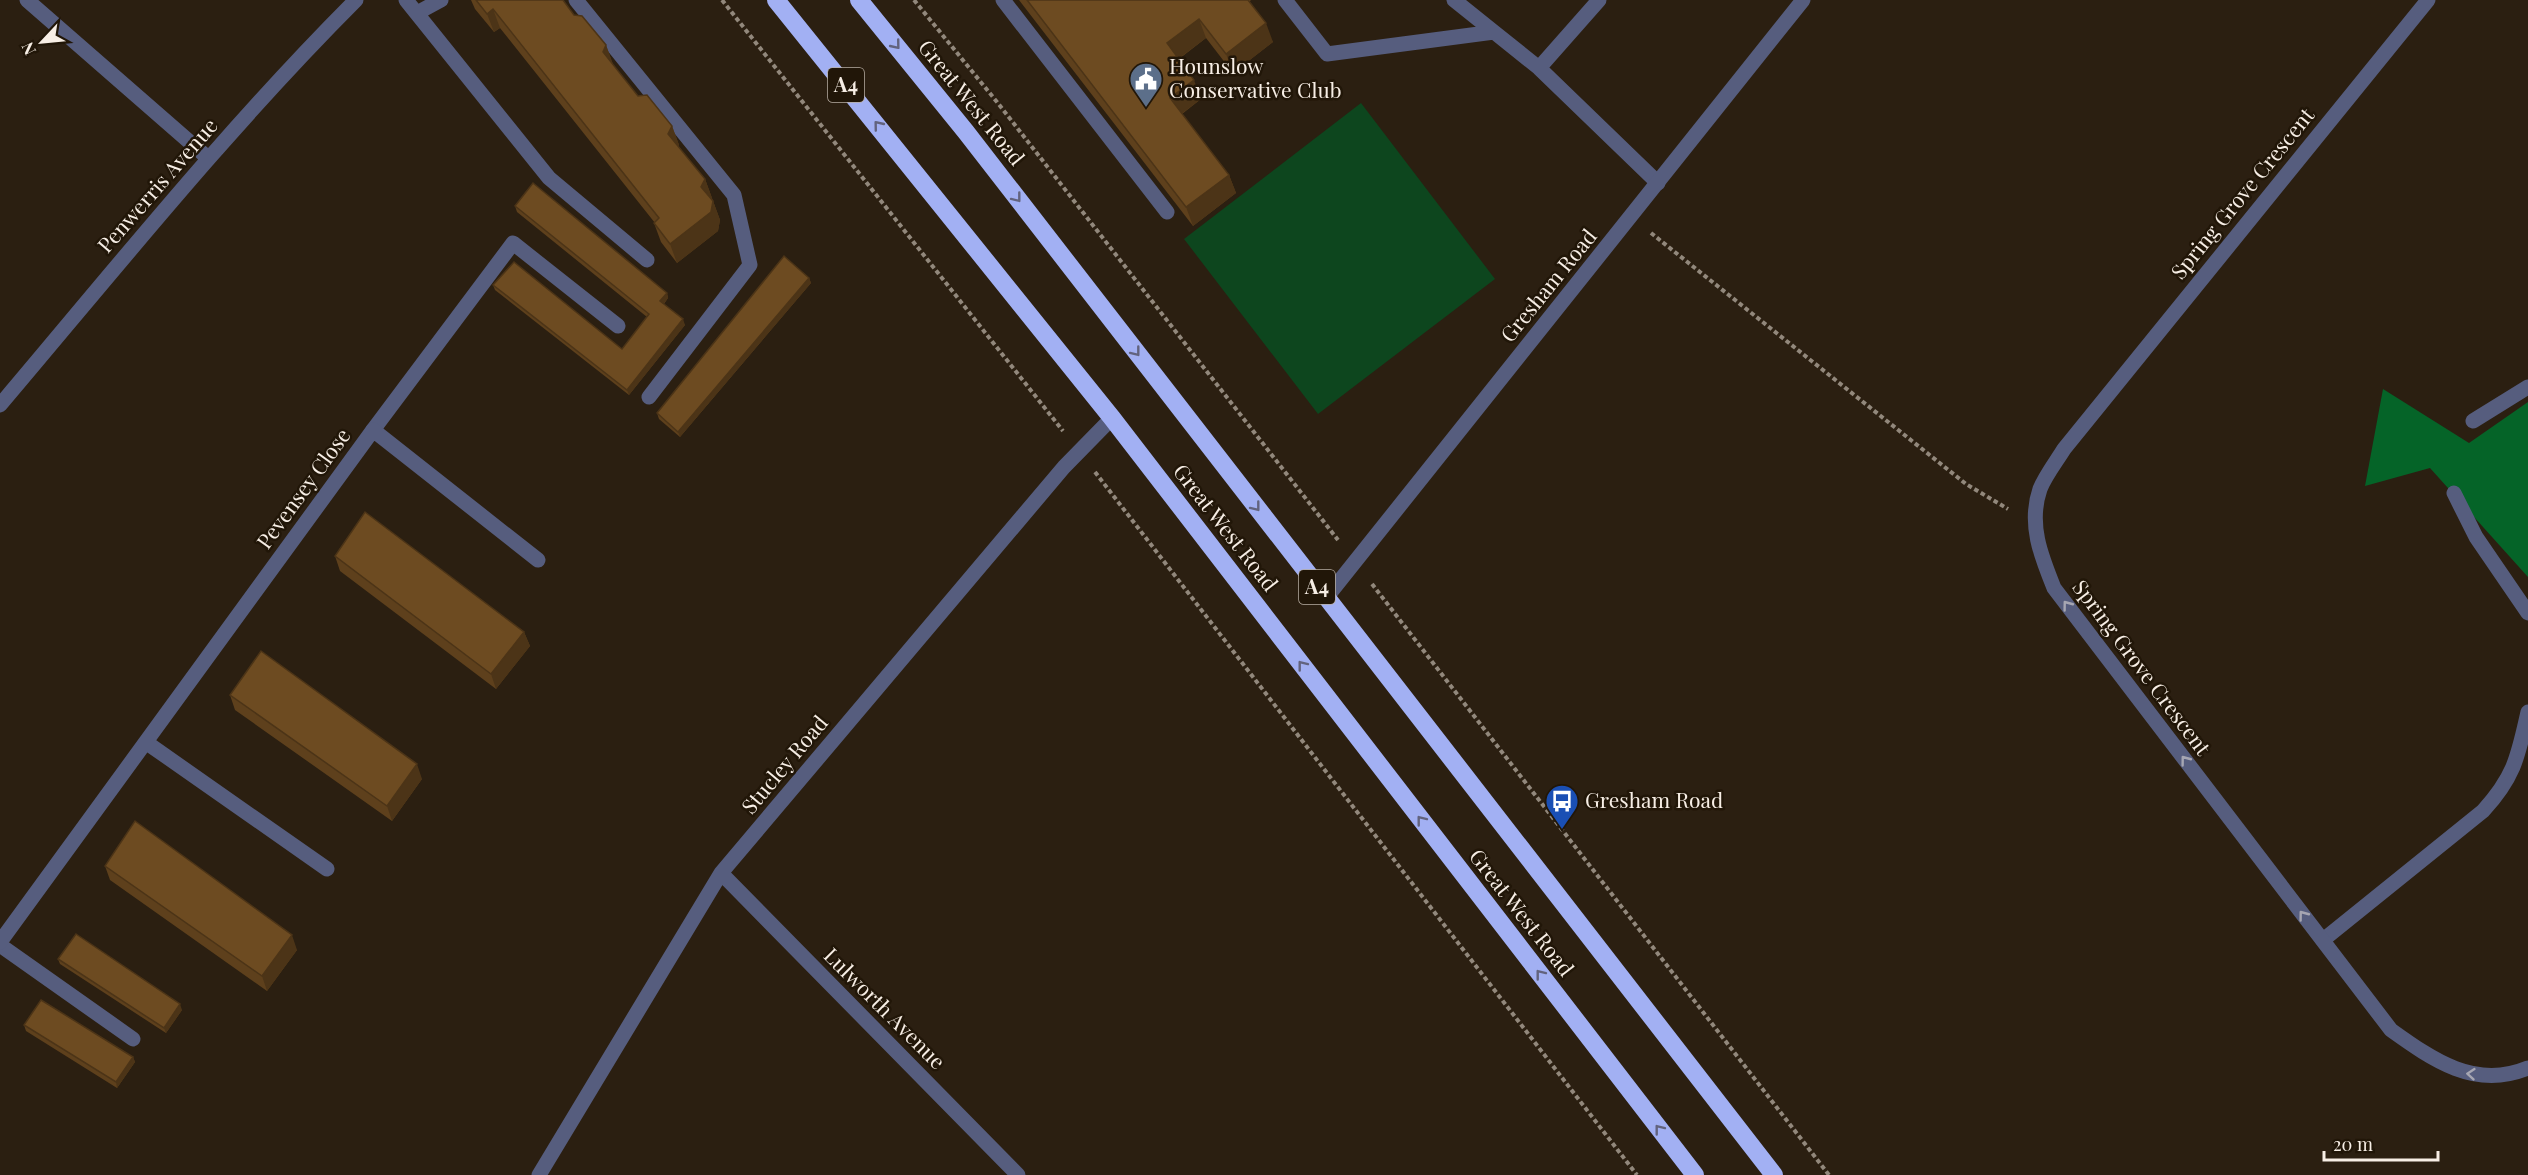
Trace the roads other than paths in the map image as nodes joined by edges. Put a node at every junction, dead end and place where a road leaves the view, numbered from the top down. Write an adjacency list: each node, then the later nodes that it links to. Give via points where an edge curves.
1 (27, 0): 17 (street)
2 (356, 0): 17 (street, Penwerris Avenue)
3 (406, 0): 14 (street)
4 (441, 0): 14 (street)
5 (576, 0): 23 (street, via 734,195 750,265)
6 (776, 0): 25 (highway, Great West Road / A4, one-way to 6)
7 (859, 0): 30 (highway, Great West Road / A4, one-way to 30, via 966,132)
8 (1003, 0): 19 (street)
9 (1285, 0): 15 (street, via 1327,54)
10 (1454, 0): 15 (street)
11 (1599, 0): 16 (street)
12 (1803, 0): 18 (street, Gresham Road)
13 (2427, 0): 36 (street, Spring Grove Crescent, one-way to 13, via 2054,588 2041,557 2034,525 2040,489 2064,449)
14 (417, 13): 20 (street, via 549,178)
15 (1494, 33): 16 (street)
16 (1539, 69): 18 (street)
17 (208, 158): 24 (street, Penwerris Avenue)
18 (1658, 183): 30 (street, Gresham Road)
19 (1167, 212)
20 (646, 261)
21 (618, 326): 27 (street, via 513,243)
22 (2528, 387): 26 (street)
23 (649, 397)
24 (0, 405)
25 (1112, 418): 35 (street, Stucley Road); 42 (highway, Great West Road / A4, one-way to 25)
26 (2473, 421)
27 (373, 430): 29 (street, Pevensey Close); 33 (street, Pevensey Close)
28 (2454, 493): 31 (street, via 2476,537)
29 (538, 560)
30 (1326, 598): 43 (highway, Great West Road / A4)
31 (2528, 613)
32 (2528, 712): 36 (street, via 2518,758 2490,804)
33 (147, 743): 34 (street); 37 (street, Pevensey Close)
34 (327, 869)
35 (721, 873): 40 (street, Stucley Road); 41 (street, Lulworth Avenue)
36 (2322, 940): 39 (street, Spring Grove Crescent, one-way to 36, via 2509,1076 2462,1073 2425,1054 2391,1030)
37 (0, 944): 38 (street)
38 (133, 1039)
39 (2528, 1068)
40 (540, 1175)
41 (1018, 1175)
42 (1695, 1175)
43 (1774, 1175)

